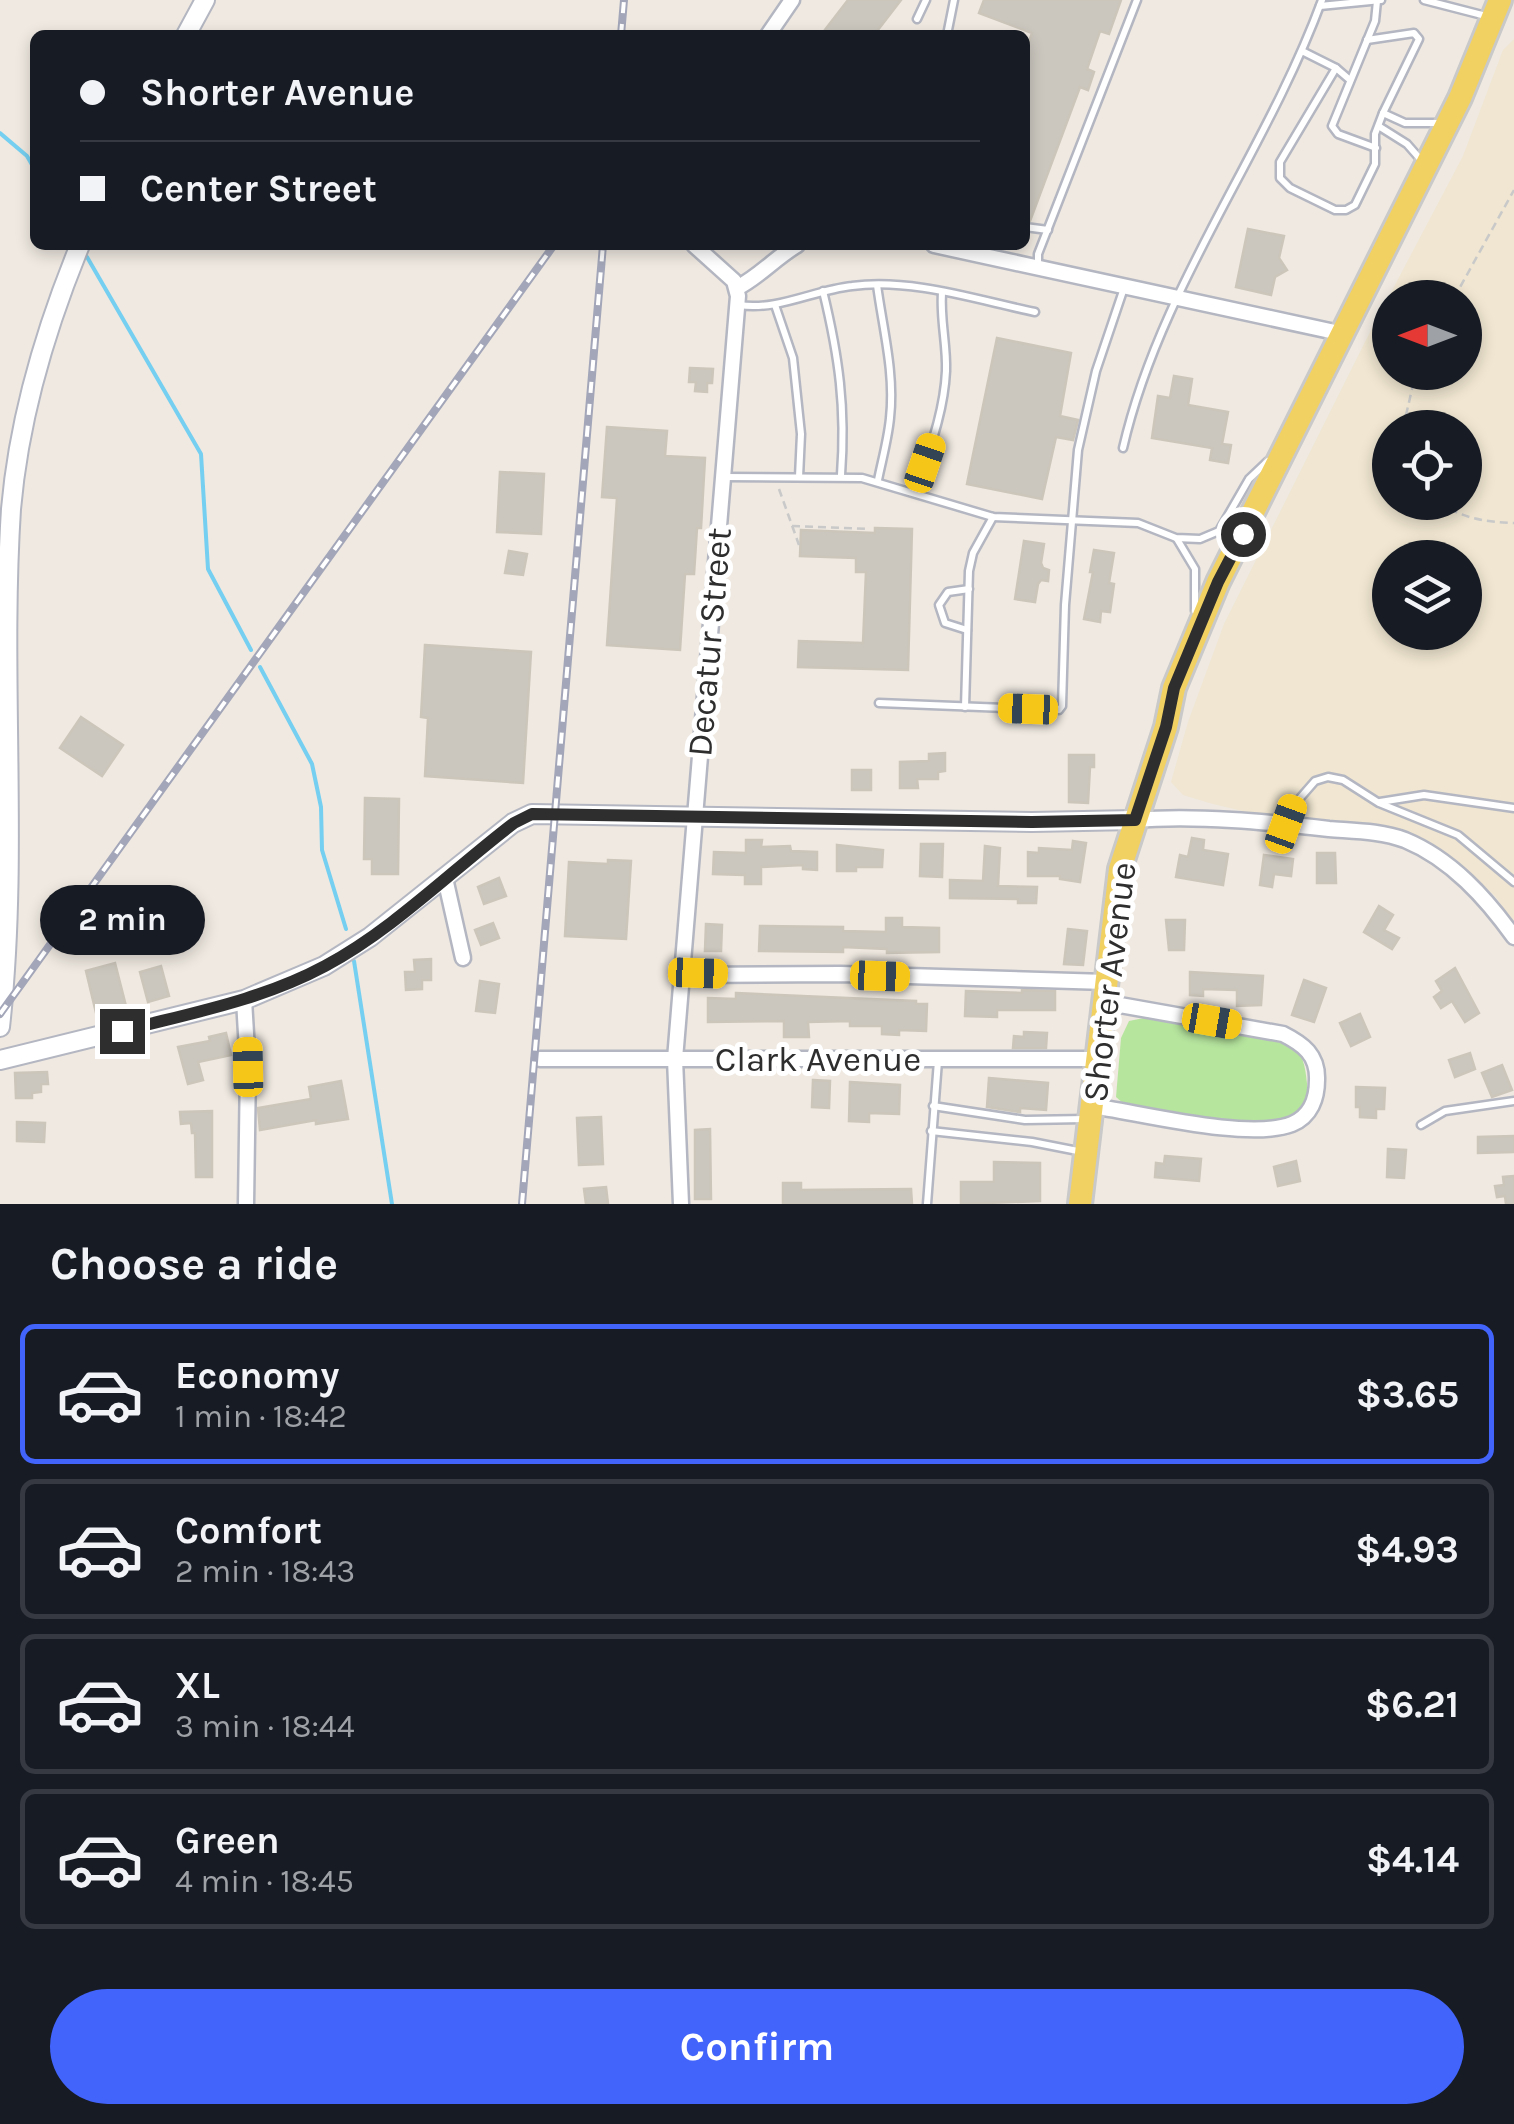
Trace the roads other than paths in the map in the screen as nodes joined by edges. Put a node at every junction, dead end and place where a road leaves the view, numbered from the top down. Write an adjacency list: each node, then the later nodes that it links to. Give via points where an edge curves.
1 (204, 0): 11 (street)
2 (792, 0): 12 (street)
3 (926, 0): 10 (lane)
4 (954, 0): 13 (lane)
5 (1137, 0): 24 (lane)
6 (1379, 0): 8 (lane); 14 (lane)
7 (1424, 0): 9 (lane)
8 (1321, 3): 15 (lane)
9 (1500, 12): 19 (main road, Shorter Avenue)
10 (917, 19)
11 (189, 30)
12 (771, 30)
13 (948, 30)
14 (1368, 40): 17 (lane); 18 (lane, via 1414,33 1419,39)
15 (1302, 51): 16 (lane); 35 (lane)
16 (1336, 68): 17 (lane); 21 (lane, via 1280,162 1280,178 1320,203 1346,210 1355,205)
17 (1350, 80): 21 (lane, via 1332,126)
18 (1383, 113): 19 (lane, via 1405,123); 20 (lane)
19 (1448, 123): 22 (main road, Shorter Avenue)
20 (1380, 127): 21 (lane); 22 (lane)
21 (1376, 148)
22 (1426, 166): 39 (main road, Shorter Avenue)
23 (1030, 227): 24 (lane)
24 (1048, 230): 29 (lane)
25 (78, 250): 67 (street, via 35,370 11,508)
26 (700, 250): 32 (street)
27 (788, 250): 32 (street)
28 (959, 250): 29 (street)
29 (1038, 266): 30 (street)
30 (1126, 284): 35 (street); 48 (lane, via 1086,410)
31 (877, 286): 33 (lane); 34 (lane); 45 (lane, via 890,392)
32 (737, 288): 36 (street, Decatur Street)
33 (823, 292): 37 (lane); 42 (lane, via 840,360)
34 (942, 292): 38 (lane); 46 (lane, via 945,389)
35 (1178, 295): 39 (street); 41 (lane, via 1132,406)
36 (738, 304): 37 (lane); 43 (street, Decatur Street)
37 (775, 305): 44 (lane, via 793,358)
38 (1035, 312)
39 (1344, 334): 40 (main road, Shorter Avenue)
40 (1294, 435): 49 (lane, via 1249,479 1219,531); 52 (main road, Shorter Avenue)
41 (1123, 448)
42 (842, 476): 44 (lane); 45 (lane)
43 (723, 477): 44 (lane); 57 (street, Decatur Street)
44 (799, 477)
45 (878, 480): 46 (lane)
46 (914, 493): 47 (lane)
47 (994, 517): 48 (lane); 50 (lane, via 973,554)
48 (1071, 521): 49 (lane, via 1138,524); 54 (lane, via 1062,706)
49 (1176, 538): 52 (lane, via 1195,569)
50 (969, 589): 51 (lane); 51 (lane, via 948,592 939,605 945,624)
51 (967, 630): 54 (lane)
52 (1195, 635): 58 (main road, Shorter Avenue)
53 (879, 703): 54 (lane)
54 (965, 707)
55 (1379, 803): 56 (lane, via 1424,795); 59 (lane, via 1328,777 1315,781); 61 (lane, via 1458,835)
56 (1514, 808)
57 (693, 816): 58 (street); 60 (street, via 524,816); 64 (street, Decatur Street)
58 (1135, 820): 59 (street); 65 (main road, Shorter Avenue, via 1120,869)
59 (1286, 824): 62 (street, via 1405,840 1468,883)
60 (444, 878): 63 (street); 66 (street, via 347,953)
61 (1514, 882)
62 (1514, 937)
63 (463, 958)
64 (682, 975): 65 (street, via 840,974); 69 (street, Decatur Street)
65 (1105, 992): 71 (main road, Shorter Avenue); 75 (street, via 1283,1034 1312,1054 1317,1090 1304,1116 1278,1126 1230,1128)
66 (244, 1000): 72 (street); 79 (street)
67 (0, 1026)
68 (540, 1058): 69 (street, Clark Avenue)
69 (676, 1058): 70 (street, Clark Avenue); 80 (street, Decatur Street)
70 (938, 1059): 71 (street, Clark Avenue); 74 (lane)
71 (1096, 1059): 75 (main road, Shorter Avenue)
72 (0, 1060)
73 (1514, 1101): 76 (lane, via 1445,1111)
74 (933, 1106): 75 (lane, via 1006,1118); 77 (lane)
75 (1092, 1113): 78 (main road, Shorter Avenue)
76 (1420, 1125)
77 (930, 1131): 78 (lane); 81 (lane)
78 (1086, 1153): 82 (main road, Shorter Avenue)
79 (246, 1204)
80 (681, 1204)
81 (928, 1204)
82 (1080, 1204)

